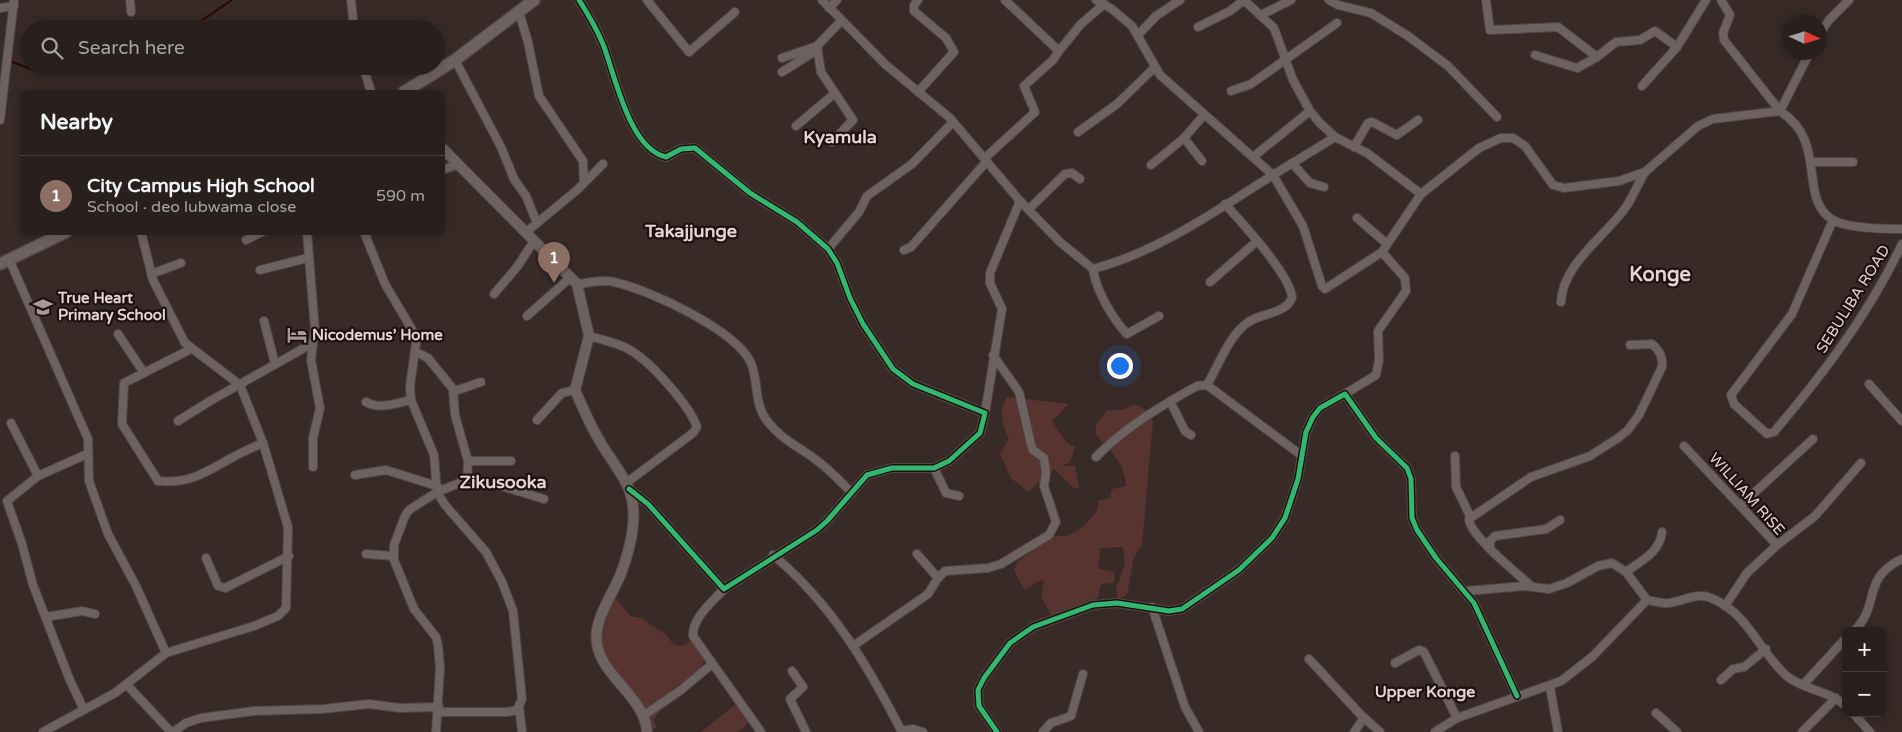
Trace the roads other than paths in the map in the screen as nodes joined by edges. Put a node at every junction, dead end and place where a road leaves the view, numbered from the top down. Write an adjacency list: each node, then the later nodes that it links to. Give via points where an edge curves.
1 (130, 0): 23 (street)
2 (351, 0): 27 (street)
3 (534, 0): 24 (main road)
4 (579, 0): 101 (street, via 603,45 627,116 652,150 666,157 681,149 695,148 750,193 796,222)
5 (647, 0): 25 (street, via 689,52)
6 (822, 0): 22 (street)
7 (837, 0): 22 (street)
8 (918, 0): 51 (street, via 914,5 918,16 946,38 954,49)
9 (1005, 0): 35 (street)
10 (1096, 0): 20 (street)
11 (1180, 0): 32 (street, via 1160,12)
12 (1244, 0): 26 (street); 31 (street)
13 (1291, 0): 26 (street)
14 (1329, 0): 56 (street, via 1371,13 1408,36 1448,66)
15 (1486, 0): 37 (street, via 1490,30 1558,27)
16 (1706, 0): 33 (street)
17 (1722, 0): 54 (street, via 1730,15 1723,33 1724,40)
18 (1849, 0): 30 (street)
19 (14, 3): 21 (street); 57 (street)
20 (1104, 4): 32 (street, via 1120,14); 35 (street, via 1081,24)
21 (0, 8)
22 (829, 8): 28 (street)
23 (131, 12)
24 (519, 12): 39 (main road); 80 (street, via 538,96 583,161)
25 (735, 12)
26 (1261, 15): 40 (street, via 1274,28)
27 (353, 20)
28 (842, 21): 34 (street); 51 (street)
29 (1337, 23): 40 (street)
30 (1827, 23)
31 (1198, 27)
32 (1139, 34): 43 (street)
33 (1677, 47): 37 (street, via 1655,31 1640,40 1616,42); 47 (street)
34 (817, 48): 38 (street); 44 (street); 52 (street, via 821,72)
35 (1059, 51): 68 (street, via 1024,86 1035,112)
36 (1535, 55): 37 (street, via 1577,68)
37 (1597, 57)
38 (782, 58)
39 (455, 60): 42 (main road); 88 (street)
40 (1284, 60): 50 (street, via 1251,84); 53 (street)
41 (1806, 60): 54 (street)
42 (445, 66)
43 (1154, 68): 55 (street); 61 (street, via 1117,104)
44 (782, 72)
45 (366, 75): 48 (street)
46 (431, 75): 49 (main road)
47 (1642, 86)
48 (370, 90)
49 (407, 90)
50 (1231, 91)
51 (918, 92): 59 (street)
52 (835, 93): 60 (street); 64 (street, via 853,120)
53 (1310, 111): 62 (street); 67 (street)
54 (1780, 111): 70 (street, via 1790,117 1800,130); 77 (street, via 1721,117 1706,122)
55 (1204, 115): 63 (street); 67 (street)
56 (1497, 117)
57 (0, 120)
58 (1418, 120): 65 (street, via 1397,134 1368,123)
59 (953, 122): 68 (street); 101 (street, via 912,164 867,196 859,212)
60 (796, 126)
61 (1078, 132)
62 (1335, 137): 65 (street); 72 (street)
63 (1184, 138): 69 (street); 75 (street)
64 (832, 142)
65 (1354, 147): 82 (street, via 1367,153)
66 (445, 151): 73 (street)
67 (1253, 157): 78 (street)
68 (986, 159): 83 (street); 102 (street, via 911,247)
69 (1202, 161)
70 (1812, 162): 71 (street); 87 (street, via 1815,194 1823,210)
71 (1853, 162)
72 (1292, 163): 78 (street); 81 (street, via 1310,183)
73 (459, 164): 76 (street); 90 (street)
74 (603, 164): 80 (street)
75 (1151, 165)
76 (445, 169)
77 (1645, 172): 82 (street, via 1610,182 1558,188 1525,146 1513,138 1501,138 1478,148); 113 (street, via 1626,206 1570,272)
78 (1273, 175): 84 (street); 103 (street, via 1303,226 1325,289)
79 (1080, 179): 85 (street, via 1072,173 1065,174)
80 (584, 182): 88 (street)
81 (1324, 187)
82 (1421, 194): 99 (street)
83 (1020, 201): 85 (street); 123 (street, via 990,273 990,283 1002,309)
84 (1225, 204): 98 (street); 107 (street, via 1136,254)
85 (1028, 209): 107 (street, via 1060,242)
86 (1357, 218): 99 (street)
87 (1833, 220): 89 (street); 100 (street, SEBULIBA ROAD, via 1792,314 1731,395 1734,404 1767,434 1774,432 1842,348)
88 (537, 223): 90 (street)
89 (1902, 229)
90 (525, 233): 97 (street)
91 (60, 235): 105 (main road)
92 (142, 235): 109 (street)
93 (256, 235): 96 (street)
94 (307, 235): 104 (street)
95 (365, 235): 122 (street, via 385,284 414,332)
96 (246, 240)
97 (534, 241): 110 (street); 112 (street)
98 (1258, 241): 111 (street); 129 (street, via 1290,286 1292,300 1285,307 1252,320 1237,332)
99 (1387, 244): 103 (street)
100 (1902, 244)
101 (828, 249): 136 (street, via 863,324 893,368 919,386)
102 (904, 250)
103 (1382, 252): 132 (street, via 1405,278 1406,291 1378,330 1376,374)
104 (308, 258): 108 (street); 119 (street, via 315,330)
105 (4, 262): 145 (street, via 84,430 88,441)
106 (181, 263): 109 (street)
107 (1093, 269): 115 (street, via 1118,324 1127,334)
108 (260, 270)
109 (151, 274): 121 (street)
110 (574, 280): 114 (street); 118 (street); 159 (street, via 611,282 640,289 728,336 751,363 759,407 767,420)
111 (1210, 282)
112 (494, 294)
113 (1561, 302)
114 (527, 316)
115 (1159, 316)
116 (264, 321): 124 (street)
117 (118, 334): 125 (street)
118 (589, 336): 131 (street); 157 (street, via 633,352 680,401 697,427 693,434)
119 (313, 343): 124 (street); 152 (street, via 311,360 320,408)
120 (1630, 345): 163 (street, via 1652,344 1663,360 1639,415 1628,430 1590,456 1531,478)
121 (191, 349): 125 (street); 128 (street)
122 (416, 352): 130 (street, via 428,358); 133 (street, via 410,386)
123 (993, 355): 136 (street); 176 (street, via 1019,392 1031,444 1044,458 1044,486 1055,527 1048,535 1001,564 945,571)
124 (275, 364): 128 (street)
125 (144, 373): 143 (street, via 124,383 121,422 158,481 187,481)
126 (482, 382): 130 (street, via 458,390)
127 (1870, 384): 139 (street)
128 (240, 385): 138 (street); 143 (street)
129 (1207, 385): 134 (street, via 1197,386); 146 (street)
130 (453, 388): 149 (street, via 455,415)
131 (574, 390): 137 (street, via 562,392); 157 (street, via 597,437)
132 (1345, 394): 146 (street, via 1320,408 1313,416); 179 (street, via 1376,438 1407,468 1411,479 1412,518 1417,530 1436,558)
133 (412, 400): 135 (street, via 381,406); 158 (street, via 434,455)
134 (1170, 401): 141 (street, via 1184,431); 148 (street, via 1120,435)
135 (366, 402)
136 (985, 413): 153 (street, via 980,433 949,461)
137 (537, 420)
138 (178, 421)
139 (1902, 421)
140 (11, 423): 155 (street)
141 (1191, 435)
142 (1813, 439): 162 (street)
143 (264, 443): 171 (street, via 285,511)
144 (1684, 446): 162 (street, WILLIAM RISE)
145 (87, 454): 155 (street); 189 (street, via 89,481 108,534)
146 (1302, 455): 182 (street, via 1285,518 1265,546 1239,570 1182,609 1169,611)
147 (1455, 456): 163 (street, via 1456,487)
148 (1096, 457)
149 (468, 461): 150 (street); 156 (street)
150 (511, 461)
151 (1860, 463): 166 (street, via 1815,516)
152 (313, 467)
153 (934, 468): 159 (street, via 899,467 874,472); 160 (street, via 946,493)
154 (355, 475): 158 (street, via 386,470)
155 (38, 476): 184 (street, via 7,501)
156 (467, 480): 158 (street); 161 (street, via 488,482)
157 (628, 486): 178 (street); 206 (street, via 632,523 629,550 601,615 596,636 603,659)
158 (437, 489): 172 (street, via 407,512 394,545); 202 (street, via 445,505 486,552 511,605 522,692)
159 (852, 493): 170 (street, via 823,525)
160 (959, 496)
161 (544, 499)
162 (1740, 505): 166 (street, WILLIAM RISE)
163 (1470, 516): 167 (street, via 1469,525)
164 (1560, 520): 167 (street, via 1546,529 1494,536)
165 (1662, 532): 175 (street, via 1654,550)
166 (1777, 545): 181 (street, WILLIAM RISE, via 1747,573)
167 (1490, 548): 177 (street)
168 (366, 554): 172 (street)
169 (917, 554): 176 (street)
170 (773, 555): 178 (street); 187 (street, via 806,584)
171 (289, 556): 173 (street, via 222,588 218,586); 189 (street, via 284,613 227,636)
172 (394, 556): 204 (street, via 414,609 436,637)
173 (206, 558)
174 (1902, 559): 185 (street, via 1881,573)
175 (1626, 572): 177 (street, via 1618,565 1606,563 1561,586 1545,589); 180 (street)
176 (938, 578): 187 (street, via 928,594)
177 (1531, 586): 179 (street)
178 (724, 589): 192 (street, via 701,616 692,633)
179 (1466, 591): 199 (street, via 1484,622)
180 (1647, 600): 181 (street, via 1670,602 1707,597); 198 (street, via 1592,657)
181 (1725, 606): 188 (street, via 1752,630)
182 (1152, 607): 220 (street, via 1117,602 1093,605 1033,627 1010,642 978,690 979,706); 222 (street, via 1185,707)
183 (95, 614): 184 (street, via 82,611)
184 (46, 617): 203 (street)
185 (1858, 627)
186 (1842, 642): 197 (street)
187 (853, 646): 210 (street, via 878,684)
188 (1766, 649): 195 (street); 197 (street, via 1788,677)
189 (166, 653): 196 (street)
190 (1309, 660): 208 (street)
191 (1395, 663): 209 (street, via 1419,650 1424,652)
192 (712, 664): 206 (street); 217 (street)
193 (792, 671): 218 (street, via 803,687 791,697 791,702)
194 (1083, 674): 221 (street, via 1071,716 1052,722)
195 (1721, 680)
196 (127, 685): 203 (street); 213 (street)
197 (1803, 685): 200 (street)
198 (1550, 687): 199 (street); 225 (street)
199 (1517, 696): 209 (street)
200 (1836, 698): 201 (street); 227 (street)
201 (1842, 703)
202 (520, 706): 204 (street, via 508,712); 215 (street)
203 (84, 710): 212 (street)
204 (439, 710): 213 (street, via 368,704 254,711 201,718); 214 (street)
205 (1656, 714): 226 (street)
206 (643, 716): 216 (street)
207 (1856, 717): 228 (street)
208 (1364, 718): 211 (street); 223 (street)
209 (1457, 718): 224 (street)
210 (901, 731): 219 (street)
211 (1354, 731)
212 (43, 732)
213 (172, 732)
214 (436, 732)
215 (522, 732)
216 (647, 732)
217 (761, 732)
218 (806, 732)
219 (923, 732)
220 (997, 732)
221 (1043, 732)
222 (1199, 732)
223 (1380, 732)
224 (1435, 732)
225 (1558, 732)
226 (1677, 732)
227 (1802, 732)
228 (1870, 732)

